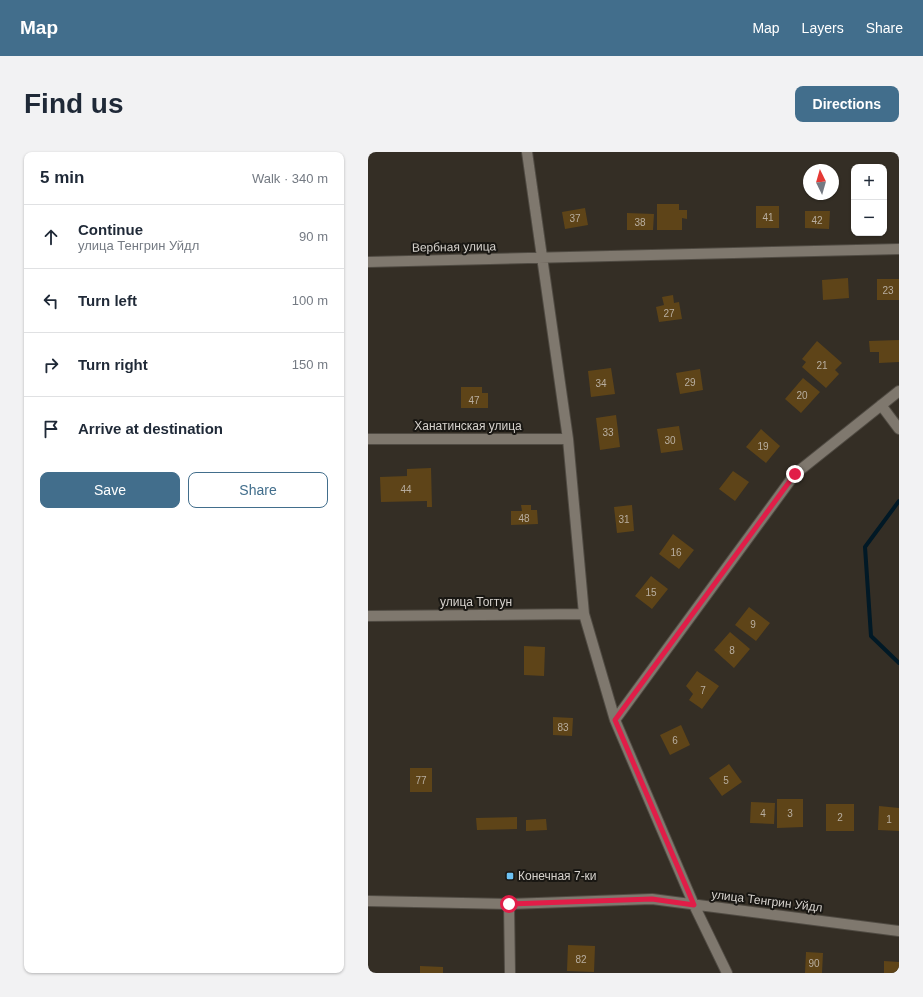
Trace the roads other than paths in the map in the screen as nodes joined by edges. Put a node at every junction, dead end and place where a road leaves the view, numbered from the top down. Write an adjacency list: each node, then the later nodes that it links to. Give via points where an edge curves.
1 (527, 152): 3 (street)
2 (899, 249): 3 (street, Вербная улица)
3 (541, 258): 4 (street, Вербная улица); 9 (street)
4 (368, 262)
5 (899, 391): 6 (street)
6 (881, 405): 7 (street); 12 (street, via 795,474)
7 (899, 429)
8 (368, 439): 9 (street, Ханатинская улица)
9 (568, 439): 10 (street)
10 (584, 614): 11 (street, улица Тогтун); 12 (street)
11 (368, 616)
12 (615, 720): 15 (street)
13 (368, 901): 14 (street, улица Тенгрин Уйдл)
14 (509, 904): 15 (street, улица Тенгрин Уйдл, via 652,899); 17 (street)
15 (694, 905): 16 (street, улица Тенгрин Уйдл); 18 (street)
16 (899, 931)
17 (510, 973)
18 (728, 973)

